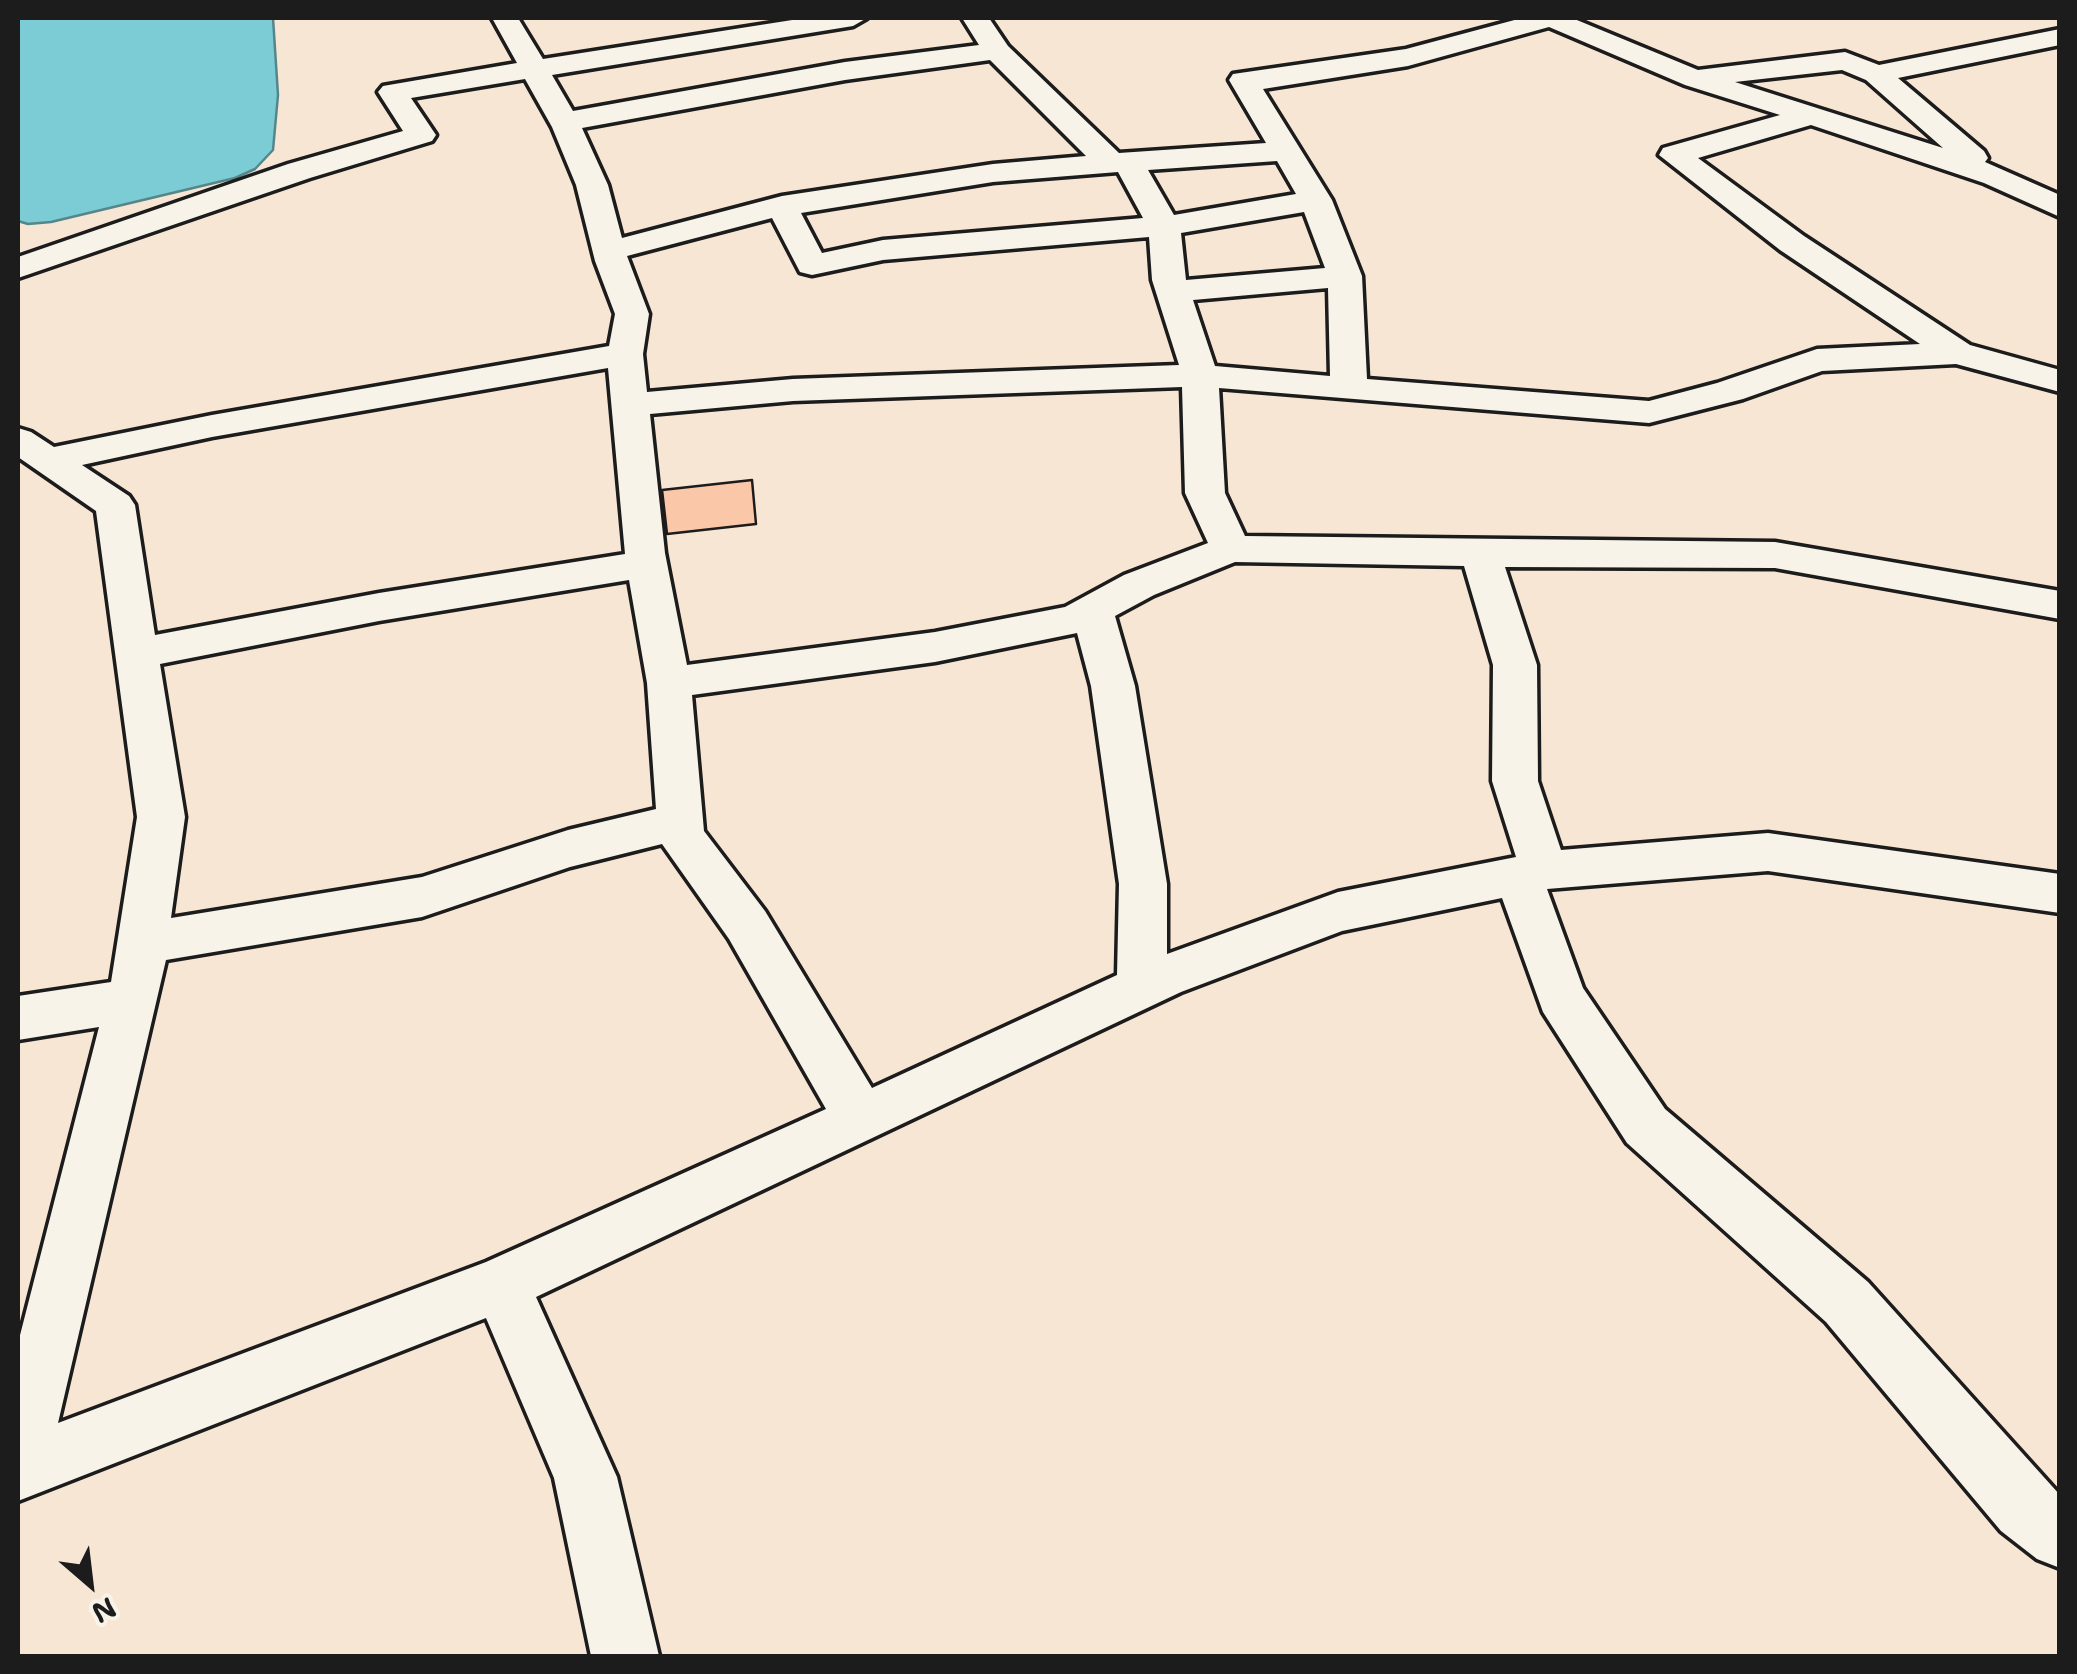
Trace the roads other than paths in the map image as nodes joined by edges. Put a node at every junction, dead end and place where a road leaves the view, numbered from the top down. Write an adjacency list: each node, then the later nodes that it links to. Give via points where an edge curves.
1 (505, 18): 8 (street)
2 (854, 18): 8 (street)
3 (976, 18): 7 (street)
4 (1551, 18): 10 (street); 13 (street, via 1408,57 1243,80)
5 (2015, 18): 6 (street)
6 (2057, 39): 9 (street)
7 (998, 52): 12 (street, via 845,71); 14 (street)
8 (534, 70): 12 (street); 21 (street, via 393,92 421,135)
9 (1876, 74): 10 (street, via 1845,61); 15 (street)
10 (1695, 78): 11 (street)
11 (1810, 116): 15 (street); 24 (street, via 1674,155)
12 (564, 122): 20 (street, via 592,185)
13 (1285, 151): 14 (street); 16 (street)
14 (1120, 163): 17 (street, via 993,173); 19 (street)
15 (1995, 176): 18 (street)
16 (1316, 200): 19 (street); 22 (street)
17 (782, 206): 19 (street, via 812,265 883,250); 20 (street)
18 (2060, 206)
19 (1164, 226): 23 (street)
20 (610, 251): 25 (street, via 632,314)
21 (18, 268)
22 (1346, 276): 23 (street); 28 (street)
23 (1173, 292): 26 (street)
24 (1957, 353): 27 (street); 28 (street, via 1817,360 1649,412)
25 (625, 354): 29 (street); 30 (street)
26 (1200, 375): 28 (street); 29 (street, via 793,390); 31 (street, via 1205,493)
27 (2060, 381)
28 (1349, 388)
29 (631, 405): 33 (street)
30 (29, 451): 36 (street, via 114,505)
31 (1231, 549): 32 (street); 35 (street)
32 (1480, 553): 34 (street, via 1774,555); 39 (street, via 1516,665 1515,780)
33 (647, 564): 36 (street, via 379,606); 37 (street)
34 (2060, 605)
35 (1092, 610): 37 (street, via 1076,619 936,647); 42 (street, via 1113,686 1142,884)
36 (139, 654): 41 (street, via 161,816)
37 (669, 683): 38 (street)
38 (680, 820): 41 (street, via 422,897); 45 (street, via 681,835 747,926)
39 (1531, 873): 40 (street, via 1768,852); 42 (street, via 1338,912); 49 (street, via 1560,998 1646,1126 1847,1302 2024,1508)
40 (2060, 894)
41 (143, 942): 43 (street)
42 (1142, 986): 45 (street)
43 (132, 1000): 44 (street); 47 (street)
44 (18, 1018)
45 (861, 1120): 46 (street)
46 (501, 1284): 48 (street); 50 (street, via 585,1477)
47 (18, 1462)
48 (18, 1470)
49 (2060, 1536)
50 (625, 1656)

